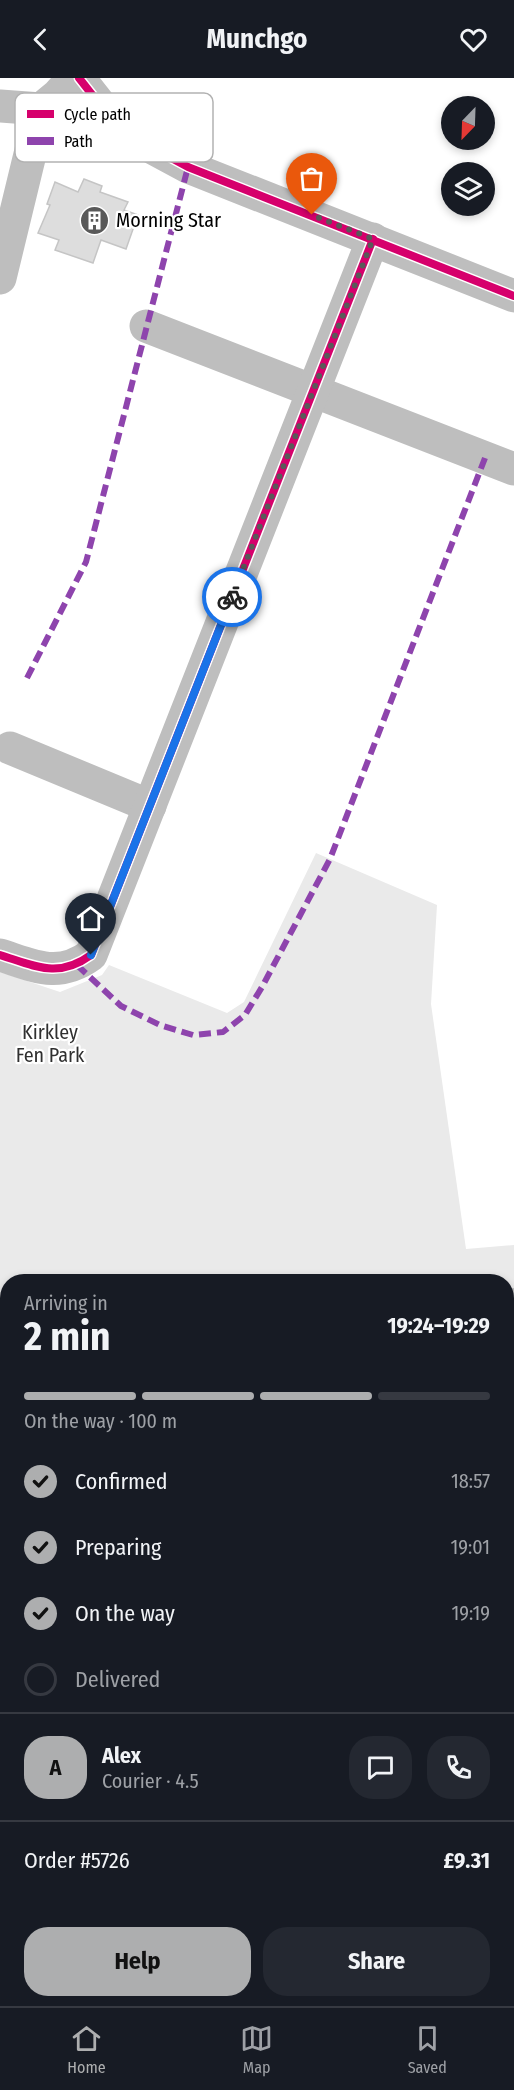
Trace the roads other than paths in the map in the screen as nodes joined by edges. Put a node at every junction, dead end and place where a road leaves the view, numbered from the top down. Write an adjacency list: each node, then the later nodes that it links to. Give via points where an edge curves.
1 (73, 78): 3 (street)
2 (80, 78): 4 (street)
3 (60, 93)
4 (91, 93)
5 (0, 106): 6 (street)
6 (15, 107)
7 (28, 162): 10 (street)
8 (179, 162): 9 (street)
9 (373, 239): 11 (street); 13 (street)
10 (0, 278)
11 (514, 296)
12 (146, 326): 13 (street)
13 (314, 391): 14 (street); 16 (street)
14 (514, 469)
15 (10, 748): 16 (street)
16 (150, 806): 17 (street, via 91,955 62,969 42,968)
17 (0, 955)

